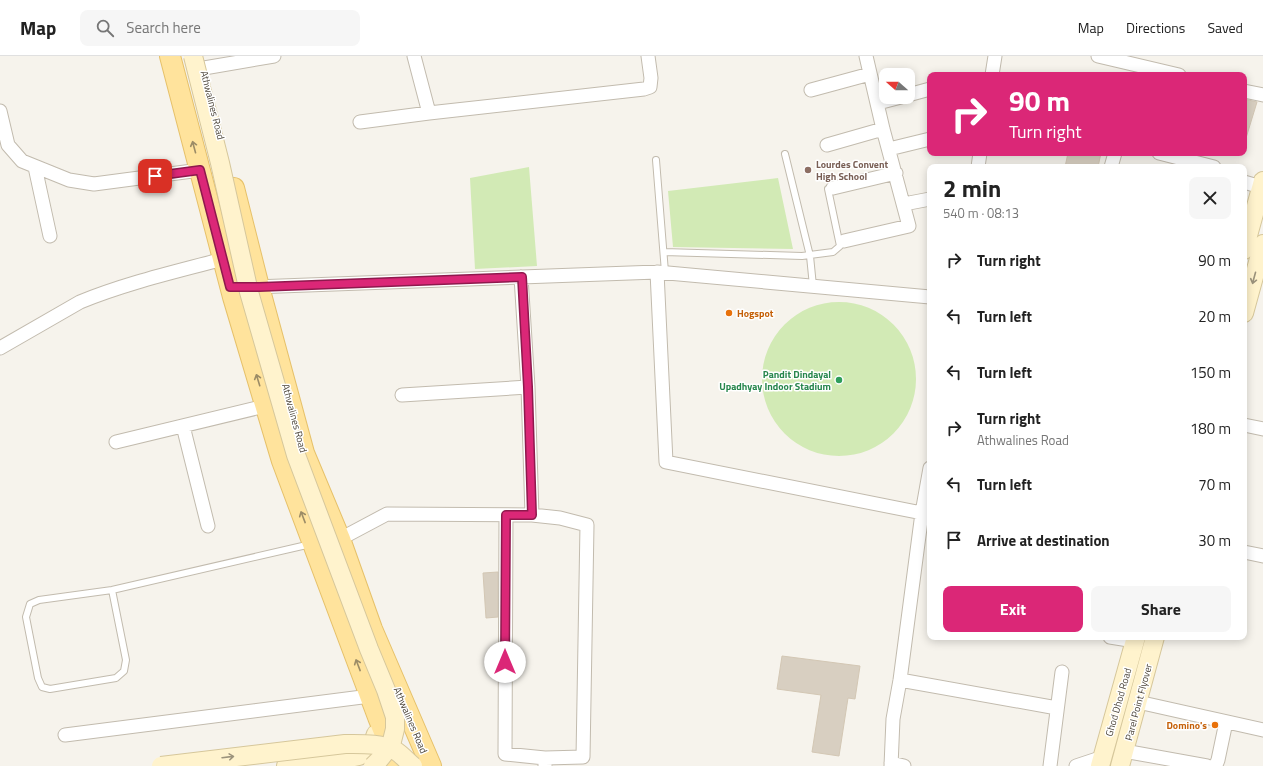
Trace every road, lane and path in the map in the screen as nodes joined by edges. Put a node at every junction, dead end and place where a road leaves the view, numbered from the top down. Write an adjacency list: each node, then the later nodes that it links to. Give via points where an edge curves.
1 (170, 56): 31 (main road, one-way to 1)
2 (274, 56): 8 (street)
3 (414, 56): 20 (street)
4 (648, 56): 20 (street, via 651,82 650,87 644,89)
5 (866, 56): 12 (street)
6 (995, 56): 10 (street)
7 (1098, 56): 9 (street)
8 (199, 60): 50 (main road, Athwalines Road); 90 (main road, bridge, via 249,292 296,455 395,717 391,744)
9 (1134, 60): 11 (street)
10 (992, 72)
11 (1169, 72)
12 (870, 74): 13 (street); 18 (street)
13 (811, 90)
14 (927, 90): 16 (street)
15 (1247, 92): 17 (street)
16 (915, 93)
17 (1263, 95)
18 (878, 103): 22 (street)
19 (0, 111): 30 (street, via 8,145 22,161)
20 (429, 113): 21 (street)
21 (360, 122)
22 (883, 129): 24 (street); 25 (street)
23 (927, 140): 25 (street)
24 (826, 145)
25 (889, 149): 32 (street)
26 (785, 154): 44 (lane)
27 (656, 160): 43 (lane)
28 (1171, 162): 29 (street)
29 (1188, 164)
30 (35, 167): 31 (street, via 69,180 94,184); 40 (street)
31 (200, 170): 45 (main road)
32 (896, 173): 35 (street); 37 (street)
33 (1247, 182): 34 (street)
34 (1262, 184): 38 (main road)
35 (830, 188): 44 (lane, via 840,246 833,252)
36 (927, 200): 37 (street)
37 (904, 204): 41 (street, via 909,226)
38 (1249, 209): 39 (main road)
39 (1247, 225)
40 (50, 236)
41 (844, 241)
42 (1263, 244): 52 (main road, one-way to 52)
43 (664, 252): 44 (lane); 46 (lane)
44 (810, 256): 48 (lane)
45 (223, 258): 49 (main road); 53 (street, via 94,296)
46 (661, 272): 47 (street); 48 (street); 62 (street, via 666,462)
47 (522, 277): 50 (street); 54 (street)
48 (813, 286): 51 (street)
49 (230, 287): 50 (street); 56 (main road, one-way to 49)
50 (259, 287): 66 (main road, Athwalines Road, via 304,453)
51 (927, 297)
52 (1247, 302)
53 (0, 348)
54 (528, 387): 55 (street); 64 (street)
55 (402, 395)
56 (265, 406): 57 (street); 67 (main road, one-way to 56, via 282,461)
57 (183, 426): 60 (street); 65 (street)
58 (1247, 426): 59 (street)
59 (1263, 429)
60 (116, 442)
61 (927, 485): 62 (street)
62 (922, 514): 76 (street)
63 (506, 515): 64 (street); 66 (street, via 387,514); 85 (street, via 505,754)
64 (532, 515): 85 (street, via 587,524 583,757)
65 (208, 526)
66 (340, 539): 71 (main road, Athwalines Road)
67 (313, 544): 70 (lane); 72 (main road)
68 (1247, 553): 69 (street)
69 (1263, 556)
70 (112, 590): 70 (lane, via 126,660 124,671 116,678 50,689 42,686 38,678 26,617 30,604 39,600)
71 (359, 592): 72 (main road); 93 (main road, Athwalines Road, via 372,629)
72 (334, 602): 77 (main road, one-way to 72)
73 (1136, 640): 86 (main road, Ghod Dhod Road)
74 (1155, 640): 78 (main road, Parel Point Flyover)
75 (1062, 672): 79 (street)
76 (900, 680): 79 (street); 87 (street, via 893,719)
77 (370, 696): 80 (main road); 83 (street)
78 (1138, 702): 81 (street); 84 (main road, Parel Point Flyover)
79 (1057, 708): 95 (street)
80 (378, 717): 89 (main road, via 376,737 372,745 359,756); 91 (main road)
81 (1226, 722): 82 (street); 98 (street, via 1218,760)
82 (1263, 730)
83 (65, 735)
84 (1122, 759): 97 (street)
85 (545, 762)
86 (1101, 762): 96 (street)
87 (891, 765): 94 (street)
88 (162, 766): 92 (main road, one-way to 92, bridge, via 345,744 369,744 386,748 395,751)
89 (286, 766)
90 (372, 766)
91 (398, 766)
92 (413, 766)
93 (431, 766)
94 (904, 766)
95 (1050, 766)
96 (1076, 766)
97 (1207, 766)
98 (1214, 766)

